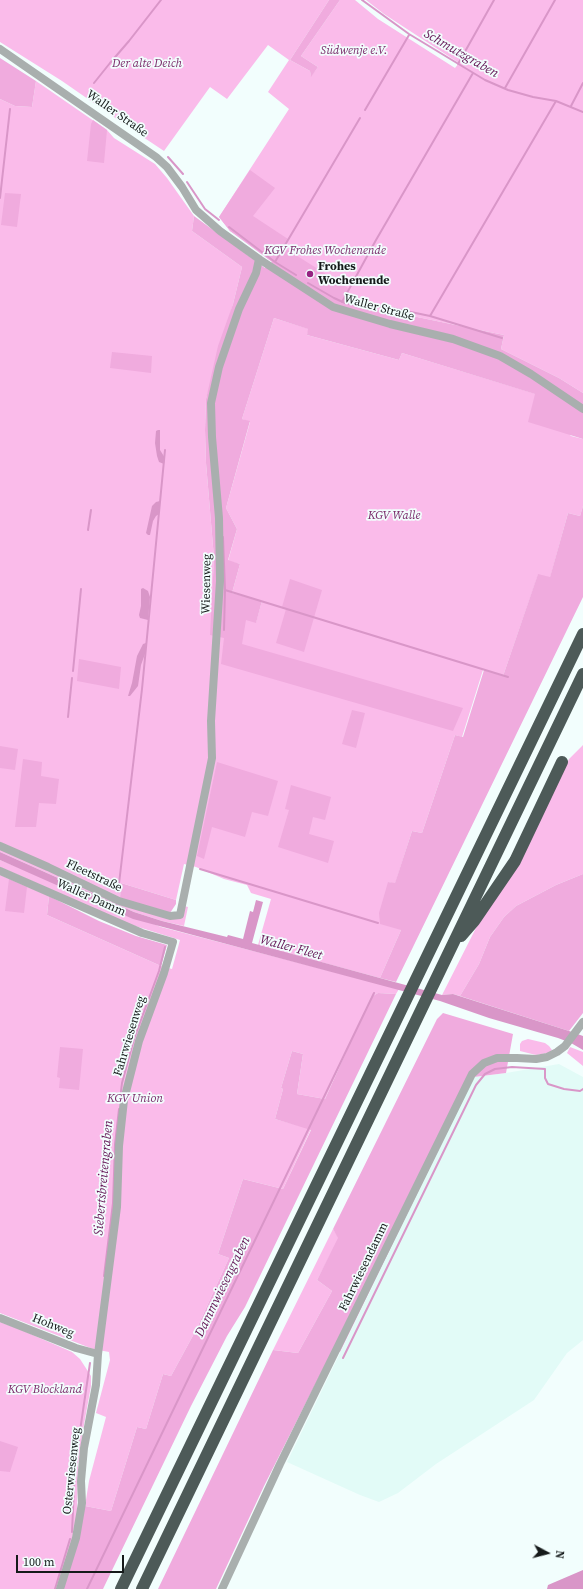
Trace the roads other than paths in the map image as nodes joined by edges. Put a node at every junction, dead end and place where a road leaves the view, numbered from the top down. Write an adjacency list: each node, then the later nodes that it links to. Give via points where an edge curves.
1 (0, 49): 2 (street, Waller Straße, via 156,157 167,167 196,210)
2 (259, 259): 3 (street, Waller Straße, via 333,307 453,339 500,356); 9 (street, Wiesenweg, via 256,273 219,367 211,403 219,518 220,581 211,721 212,758)
3 (583, 410)
4 (583, 634): 16 (highway)
5 (583, 674): 11 (highway)
6 (562, 762): 11 (highway, via 515,861 474,921)
7 (0, 846): 9 (street, Fleetstraße, via 118,901 170,916)
8 (0, 871): 10 (street, Waller Damm, via 142,933)
9 (180, 915)
10 (173, 942): 14 (street, Fahrwiesenweg, via 138,1041 124,1100 117,1207)
11 (452, 945): 17 (highway)
12 (583, 1022): 18 (street, Fahrwiesendamm, via 565,1046 547,1057 497,1058 484,1063 472,1074)
13 (0, 1318): 14 (street, Hohweg)
14 (98, 1354): 15 (street, Osterwiesenweg, via 96,1386 84,1448 82,1503 69,1563)
15 (60, 1589)
16 (121, 1589)
17 (142, 1589)
18 (222, 1589)

